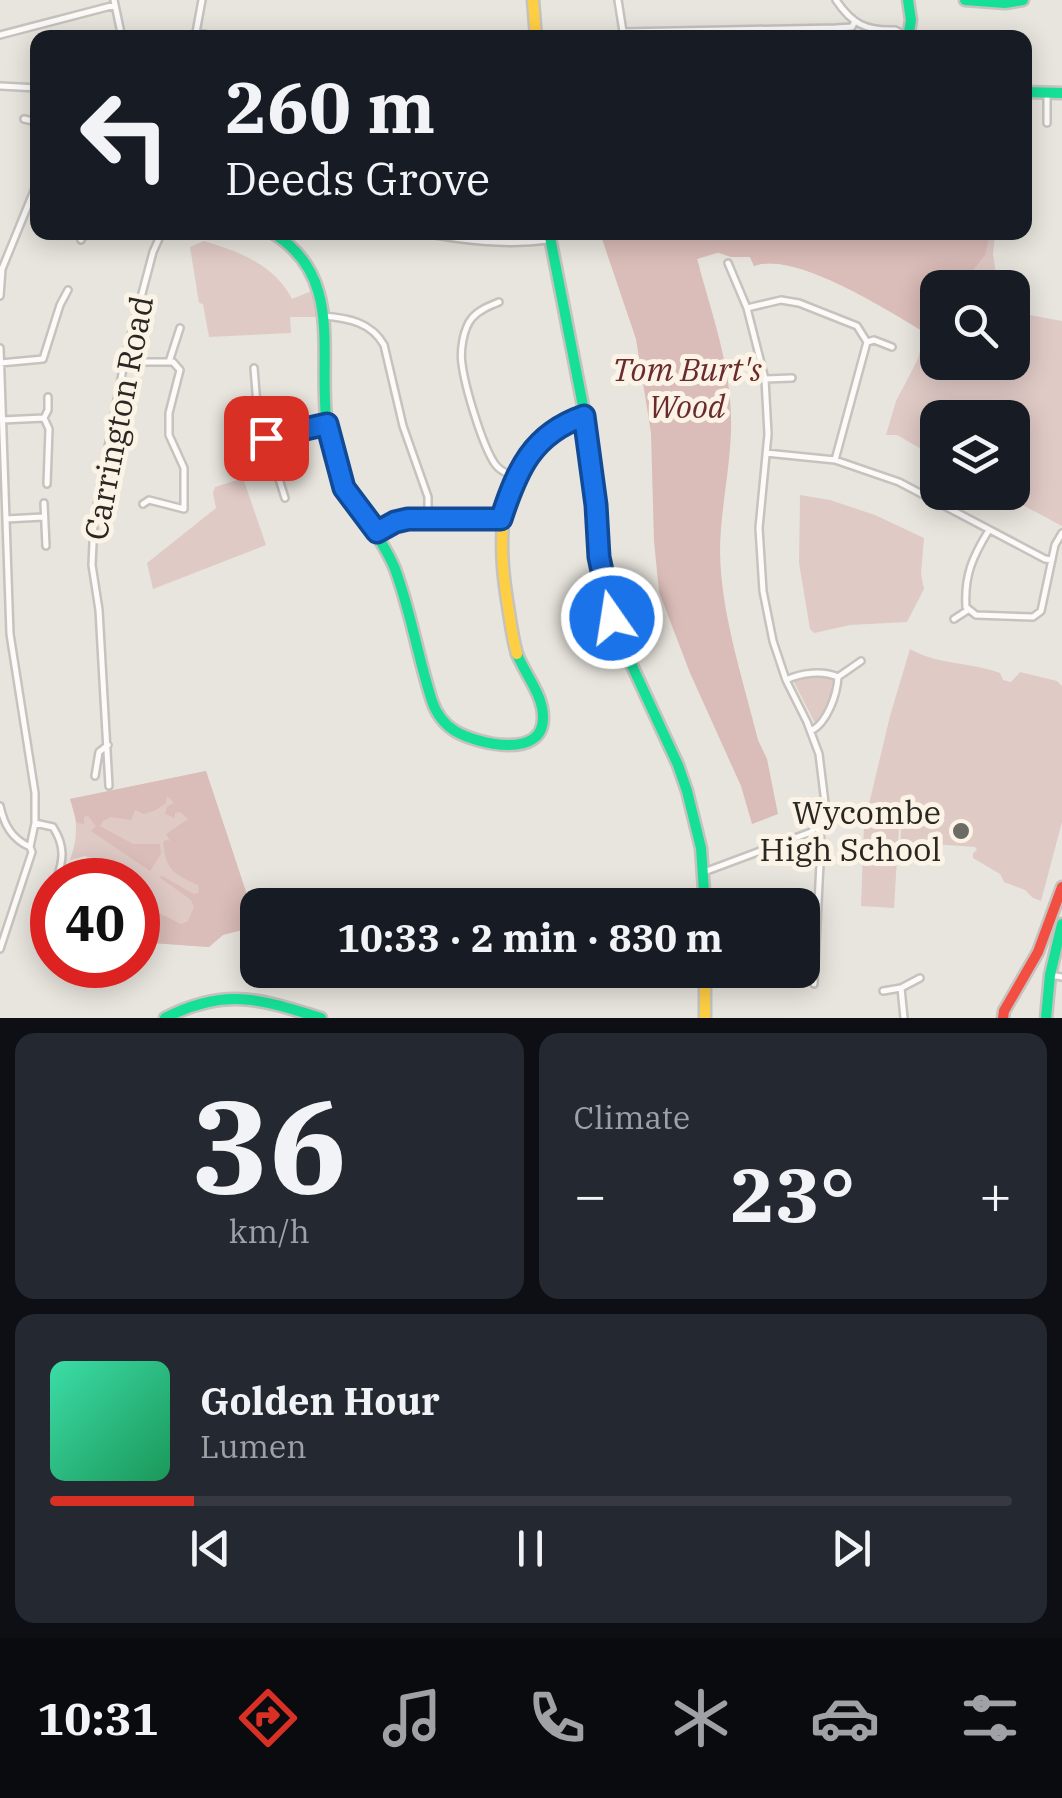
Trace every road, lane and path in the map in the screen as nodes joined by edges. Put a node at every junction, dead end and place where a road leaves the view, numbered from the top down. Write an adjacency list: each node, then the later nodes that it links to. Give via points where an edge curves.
1 (202, 0): 11 (street)
2 (533, 0): 12 (street)
3 (618, 0): 13 (street)
4 (836, 0): 9 (street)
5 (908, 0): 16 (street)
6 (965, 0): 7 (street)
7 (1022, 0)
8 (114, 3): 10 (street); 17 (street)
9 (855, 21): 14 (street); 15 (street)
10 (120, 30)
11 (196, 30)
12 (535, 30)
13 (623, 30)
14 (775, 30)
15 (895, 30)
16 (909, 30)
17 (0, 35)
18 (0, 86): 19 (street)
19 (30, 88)
20 (1032, 92): 21 (street)
21 (1048, 93): 22 (street); 25 (street)
22 (1062, 93)
23 (24, 119): 24 (street)
24 (30, 120)
25 (1047, 123)
26 (30, 201): 31 (street)
27 (158, 240): 41 (street, Carrington Road)
28 (283, 240): 36 (street, via 314,279)
29 (550, 240): 48 (street)
30 (728, 263): 35 (street)
31 (1, 268): 33 (street)
32 (68, 290): 43 (street, via 43,359)
33 (0, 296)
34 (499, 302): 55 (street, via 470,320 462,365 496,465)
35 (748, 308): 38 (street, via 799,303 857,326); 46 (street)
36 (323, 316): 51 (street); 62 (street, via 357,321 384,345 428,496)
37 (180, 328): 42 (street)
38 (867, 342): 39 (street); 54 (street)
39 (892, 347)
40 (0, 348): 43 (street)
41 (124, 358): 42 (street); 76 (street, Carrington Road, via 92,565)
42 (169, 362): 60 (street, via 180,370 168,412 169,435 184,468 184,508)
43 (0, 363): 50 (street)
44 (254, 368): 52 (street)
45 (792, 378): 46 (street)
46 (765, 379): 53 (street)
47 (48, 396): 49 (street)
48 (584, 416): 55 (street, via 537,446); 84 (street, via 607,600 678,765)
49 (44, 418): 50 (street); 56 (street)
50 (2, 420): 59 (street)
51 (327, 424): 52 (street); 66 (street, via 344,488)
52 (266, 438): 57 (street)
53 (766, 453): 54 (street); 74 (street, via 759,528 763,591)
54 (835, 460): 65 (street, via 898,482)
55 (515, 476): 64 (street)
56 (47, 484)
57 (285, 498)
58 (44, 503): 61 (street)
59 (3, 504): 63 (street)
60 (143, 504)
61 (44, 517): 63 (street); 68 (street)
62 (428, 518): 64 (street); 66 (street)
63 (6, 519): 80 (street, via 11,648)
64 (501, 519): 66 (street, via 516,652 543,710 538,736 508,747 458,733 440,718)
65 (989, 530): 69 (street); 70 (street, via 966,574)
66 (377, 532)
67 (1062, 533): 69 (street)
68 (46, 546)
69 (1052, 560): 70 (street, via 1036,616)
70 (968, 610): 71 (street)
71 (954, 619)
72 (861, 661): 73 (street)
73 (838, 677): 74 (street); 75 (street, via 822,724)
74 (786, 680): 75 (street)
75 (810, 731): 81 (street, via 826,811)
76 (108, 745): 77 (street, via 99,752); 78 (street, Carrington Road)
77 (95, 776)
78 (109, 786)
79 (0, 806): 82 (street, via 8,829)
80 (35, 823): 82 (street); 83 (street, via 53,828)
81 (817, 828): 84 (street); 86 (street)
82 (30, 847): 89 (street)
83 (62, 858)
84 (704, 872): 85 (street)
85 (704, 888)
86 (819, 888)
87 (1062, 888): 90 (street)
88 (1062, 924): 92 (street)
89 (0, 948)
90 (1026, 975): 92 (street, via 1034,971); 96 (street)
91 (920, 978): 94 (street)
92 (1056, 979): 101 (street)
93 (705, 988): 99 (street)
94 (901, 988): 95 (street); 100 (street)
95 (883, 991)
96 (1001, 1016)
97 (165, 1018): 98 (street, via 222,997 256,999)
98 (321, 1018)
99 (704, 1018)
100 (904, 1018)
101 (1046, 1018)

